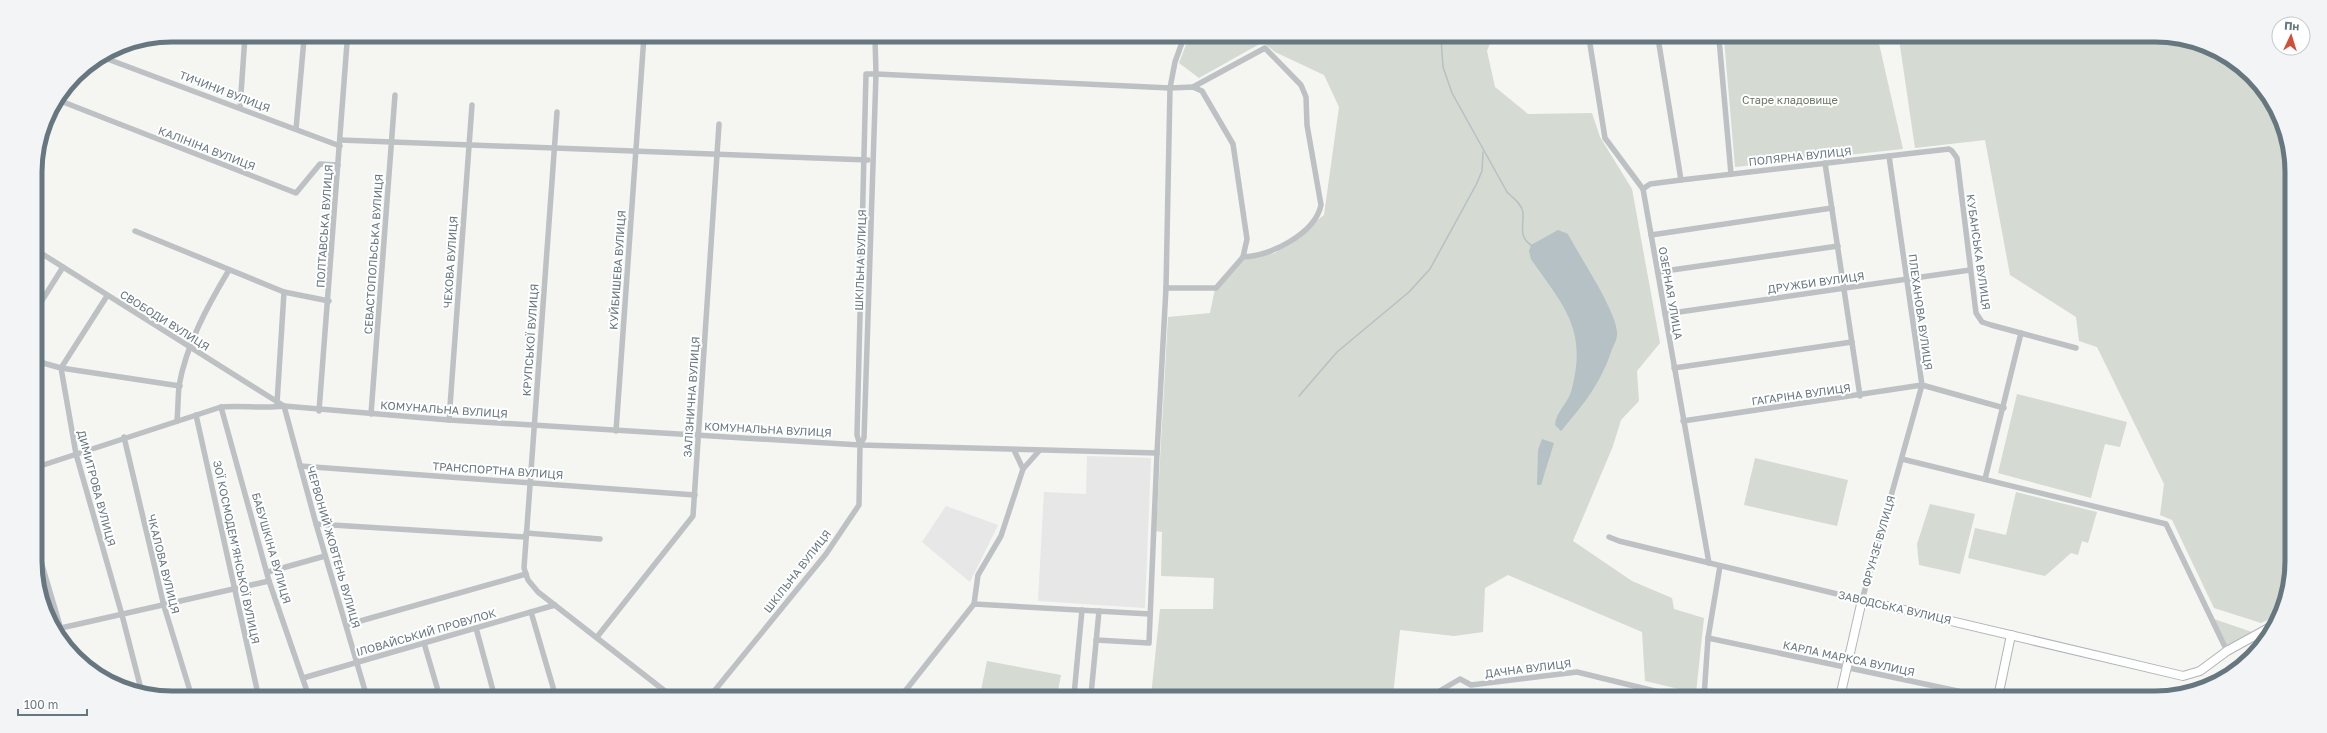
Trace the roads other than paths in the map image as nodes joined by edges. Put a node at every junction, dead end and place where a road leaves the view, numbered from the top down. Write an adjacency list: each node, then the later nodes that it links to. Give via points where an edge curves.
1 (245, 42): 17 (street)
2 (304, 42): 20 (street)
3 (347, 42): 22 (street, ПОЛТАВСЬКА ВУЛИЦЯ)
4 (644, 42): 25 (street, КУЙБИШЕВА ВУЛИЦЯ)
5 (875, 42): 11 (street, ШКІЛЬНА ВУЛИЦЯ)
6 (1182, 42): 13 (street)
7 (1590, 42): 35 (street, ОЗЕРНАЯ УЛИЦА, via 1605,138)
8 (1659, 42): 34 (street)
9 (1719, 42): 33 (street)
10 (107, 59): 17 (street, ТИЧИНИ ВУЛИЦЯ)
11 (876, 74): 13 (street); 29 (street, ШКІЛЬНА ВУЛИЦЯ, via 866,74); 30 (street, ШКІЛЬНА ВУЛИЦЯ)
12 (1193, 87): 13 (street); 41 (street, via 1202,91 1233,144 1247,239); 41 (street, via 1265,48 1301,85 1306,97 1307,125 1321,205 1320,213 1286,244 1265,254)
13 (1170, 88): 47 (street)
14 (395, 95): 21 (street, СЕВАСТОПОЛЬСЬКА ВУЛИЦЯ)
15 (63, 102): 32 (street, КАЛІНІНА ВУЛИЦЯ, via 296,193 320,164)
16 (472, 106): 23 (street, ЧЕХОВА ВУЛИЦЯ)
17 (240, 108): 20 (street, ТИЧИНИ ВУЛИЦЯ)
18 (557, 112): 24 (street, КРУПСЬКОЇ ВУЛИЦЯ)
19 (719, 124): 26 (street, ЗАЛІЗНИЧНА ВУЛИЦЯ)
20 (296, 129): 22 (street, ТИЧИНИ ВУЛИЦЯ)
21 (391, 142): 22 (street, ТИЧИНИ ВУЛИЦЯ); 23 (street, ТИЧИНИ ВУЛИЦЯ); 70 (street, СЕВАСТОПОЛЬСЬКА ВУЛИЦЯ)
22 (340, 143): 32 (street, ПОЛТАВСЬКА ВУЛИЦЯ)
23 (469, 145): 24 (street, ТИЧИНИ ВУЛИЦЯ); 72 (street, ЧЕХОВА ВУЛИЦЯ)
24 (554, 148): 25 (street, ТИЧИНИ ВУЛИЦЯ); 74 (street, КРУПСЬКОЇ ВУЛИЦЯ)
25 (635, 151): 26 (street, ТИЧИНИ ВУЛИЦЯ); 75 (street, КУЙБИШЕВА ВУЛИЦЯ)
26 (717, 154): 29 (street, ТИЧИНИ ВУЛИЦЯ); 76 (street, ЗАЛІЗНИЧНА ВУЛИЦЯ)
27 (1889, 156): 28 (street, ПОЛЯРНА ВУЛИЦЯ, via 1949,149 1955,153); 31 (street, ПОЛЯРНА ВУЛИЦЯ); 46 (street, ПЛЕХАНОВА ВУЛИЦЯ)
28 (1956, 158): 44 (street, КУБАНСЬКА ВУЛИЦЯ)
29 (864, 160): 30 (street, ТИЧИНИ ВУЛИЦЯ); 78 (street, ШКІЛЬНА ВУЛИЦЯ, via 857,435)
30 (874, 160): 78 (street, ШКІЛЬНА ВУЛИЦЯ, via 864,438)
31 (1825, 163): 33 (street, ПОЛЯРНА ВУЛИЦЯ); 36 (street)
32 (338, 165): 52 (street, ПОЛТАВСЬКА ВУЛИЦЯ)
33 (1731, 174): 34 (street, ПОЛЯРНА ВУЛИЦЯ)
34 (1681, 180): 35 (street, ПОЛЯРНА ВУЛИЦЯ, via 1650,184)
35 (1644, 189): 38 (street, ОЗЕРНАЯ УЛИЦА)
36 (1832, 208): 38 (street); 39 (street)
37 (135, 231): 43 (street)
38 (1651, 235): 45 (street, ОЗЕРНАЯ УЛИЦА)
39 (1838, 246): 45 (street); 48 (street)
40 (42, 254): 42 (street, СВОБОДИ ВУЛИЦЯ)
41 (1243, 257): 47 (street, via 1216,288)
42 (64, 267): 50 (street, СВОБОДИ ВУЛИЦЯ); 51 (street)
43 (229, 270): 49 (street); 56 (street, via 211,300)
44 (1970, 270): 46 (street, ДРУЖБИ ВУЛИЦЯ); 54 (street, КУБАНСЬКА ВУЛИЦЯ, via 1978,318 1991,325)
45 (1658, 272): 53 (street, ОЗЕРНАЯ УЛИЦА)
46 (1907, 280): 48 (street, ДРУЖБИ ВУЛИЦЯ); 61 (street, ПЛЕХАНОВА ВУЛИЦЯ)
47 (1166, 288): 81 (street)
48 (1844, 288): 53 (street, ДРУЖБИ ВУЛИЦЯ); 55 (street)
49 (284, 292): 52 (street); 64 (street)
50 (107, 296): 56 (street, СВОБОДИ ВУЛИЦЯ); 59 (street)
51 (42, 301)
52 (329, 301): 68 (street, ПОЛТАВСЬКА ВУЛИЦЯ)
53 (1665, 314): 60 (street, ОЗЕРНАЯ УЛИЦА)
54 (2021, 333): 57 (street, КУБАНСЬКА ВУЛИЦЯ); 67 (street)
55 (1852, 342): 60 (street); 63 (street)
56 (191, 347): 62 (street); 64 (street, СВОБОДИ ВУЛИЦЯ)
57 (2076, 348)
58 (42, 363): 59 (street)
59 (61, 368): 62 (street); 82 (street, ДИМИТРОВА ВУЛИЦЯ)
60 (1674, 368): 73 (street, ОЗЕРНАЯ УЛИЦА)
61 (1922, 385): 63 (street, ГАГАРІНА ВУЛИЦЯ); 67 (street, ПЛЕХАНОВА ВУЛИЦЯ); 83 (street, ФРУНЗЕ ВУЛИЦЯ)
62 (180, 386): 71 (street)
63 (1860, 396): 73 (street, ГАГАРІНА ВУЛИЦЯ)
64 (277, 403): 65 (street, СВОБОДИ ВУЛИЦЯ)
65 (284, 406): 66 (street, КОМУНАЛЬНА ВУЛИЦЯ, via 267,409 241,405); 68 (street, КОМУНАЛЬНА ВУЛИЦЯ); 85 (street, ЧЕРВОНИЙ ЖОВТЕНЬ ВУЛИЦЯ)
66 (221, 407): 69 (street, КОМУНАЛЬНА ВУЛИЦЯ); 99 (street, БАБУШКІНА ВУЛИЦЯ)
67 (2004, 408): 87 (street)
68 (319, 411): 70 (street, КОМУНАЛЬНА ВУЛИЦЯ)
69 (196, 414): 71 (street, КОМУНАЛЬНА ВУЛИЦЯ); 101 (street, ЗОЇ КОСМОДЕМ’ЯНСЬКОЇ ВУЛИЦЯ)
70 (370, 414): 72 (street, КОМУНАЛЬНА ВУЛИЦЯ)
71 (178, 420): 77 (street, КОМУНАЛЬНА ВУЛИЦЯ)
72 (449, 420): 74 (street, КОМУНАЛЬНА ВУЛИЦЯ)
73 (1683, 421): 95 (street, ОЗЕРНАЯ УЛИЦА)
74 (533, 426): 75 (street, КОМУНАЛЬНА ВУЛИЦЯ); 88 (street, КРУПСЬКОЇ ВУЛИЦЯ)
75 (616, 430): 76 (street, КОМУНАЛЬНА ВУЛИЦЯ)
76 (699, 435): 78 (street, КОМУНАЛЬНА ВУЛИЦЯ); 89 (street, ЗАЛІЗНИЧНА ВУЛИЦЯ)
77 (124, 437): 82 (street, КОМУНАЛЬНА ВУЛИЦЯ); 105 (street, ЧКАЛОВА ВУЛИЦЯ)
78 (860, 445): 79 (street, КОМУНАЛЬНА ВУЛИЦЯ); 133 (street, ШКІЛЬНА ВУЛИЦЯ, via 859,505 826,554)
79 (1014, 450): 80 (street, КОМУНАЛЬНА ВУЛИЦЯ); 86 (street)
80 (1039, 451): 81 (street, КОМУНАЛЬНА ВУЛИЦЯ); 86 (street)
81 (1157, 453): 109 (street)
82 (76, 454): 84 (street, КОМУНАЛЬНА ВУЛИЦЯ); 110 (street, ДИМИТРОВА ВУЛИЦЯ)
83 (1902, 459): 87 (street); 102 (street, ФРУНЗЕ ВУЛИЦЯ)
84 (42, 465)
85 (300, 466): 88 (street, ТРАНСПОРТНА ВУЛИЦЯ); 90 (street, ЧЕРВОНИЙ ЖОВТЕНЬ ВУЛИЦЯ)
86 (1023, 469): 103 (street, via 1001,536 978,575)
87 (1985, 478): 120 (street, via 2166,524)
88 (530, 483): 89 (street, ТРАНСПОРТНА ВУЛИЦЯ); 91 (street, КРУПСЬКОЇ ВУЛИЦЯ)
89 (695, 495): 116 (street, ЗАЛІЗНИЧНА ВУЛИЦЯ, via 693,516)
90 (316, 524): 91 (street); 94 (street, ЧЕРВОНИЙ ЖОВТЕНЬ ВУЛИЦЯ)
91 (526, 535): 93 (street); 98 (street, КРУПСЬКОЇ ВУЛИЦЯ)
92 (1608, 536): 95 (street, ЗАВОДСЬКА ВУЛИЦЯ)
93 (600, 539)
94 (325, 556): 99 (street); 111 (street, ЧЕРВОНИЙ ЖОВТЕНЬ ВУЛИЦЯ)
95 (1709, 563): 97 (street, ЗАВОДСЬКА ВУЛИЦЯ)
96 (42, 566): 112 (street)
97 (1720, 566): 102 (street, ЗАВОДСЬКА ВУЛИЦЯ); 117 (street)
98 (525, 571): 104 (street, via 528,580 538,592); 111 (street)
99 (268, 572): 100 (street, БАБУШКІНА ВУЛИЦЯ)
100 (269, 581): 101 (street); 123 (street, БАБУШКІНА ВУЛИЦЯ)
101 (234, 590): 105 (street); 126 (street, ЗОЇ КОСМОДЕМ’ЯНСЬКОЇ ВУЛИЦЯ)
102 (1862, 600): 115 (street, ЗАВОДСЬКА ВУЛИЦЯ); 122 (street, ФРУНЗЕ ВУЛИЦЯ)
103 (974, 604): 106 (street); 134 (street)
104 (555, 605): 108 (street, ІЛОВАЙСЬКИЙ ПРОВУЛОК); 116 (street)
105 (164, 606): 110 (street); 125 (street, ЧКАЛОВА ВУЛИЦЯ)
106 (1082, 610): 107 (street); 135 (street)
107 (1100, 611): 109 (street); 118 (street)
108 (531, 612): 113 (street, ІЛОВАЙСЬКИЙ ПРОВУЛОК); 131 (street)
109 (1150, 614): 118 (street, via 1149,643)
110 (122, 615): 112 (street); 124 (street, ДИМИТРОВА ВУЛИЦЯ)
111 (346, 624): 121 (street, ЧЕРВОНИЙ ЖОВТЕНЬ ВУЛИЦЯ)
112 (61, 628)
113 (476, 628): 119 (street, ІЛОВАЙСЬКИЙ ПРОВУЛОК); 130 (street)
114 (2265, 630): 120 (street)
115 (2011, 635): 120 (street, ЗАВОДСЬКА ВУЛИЦЯ, via 2183,676 2200,671); 142 (street)
116 (597, 637): 132 (street)
117 (1708, 638): 122 (street, КАРЛА МАРКСА ВУЛИЦЯ); 139 (street)
118 (1096, 640): 136 (street)
119 (424, 643): 121 (street, ІЛОВАЙСЬКИЙ ПРОВУЛОК); 129 (street)
120 (2227, 651)
121 (357, 662): 123 (street, ІЛОВАЙСЬКИЙ ПРОВУЛОК); 128 (street, ЧЕРВОНИЙ ЖОВТЕНЬ ВУЛИЦЯ)
122 (1846, 668): 140 (street, ФРУНЗЕ ВУЛИЦЯ); 141 (street, КАРЛА МАРКСА ВУЛИЦЯ)
123 (303, 678): 127 (street, БАБУШКІНА ВУЛИЦЯ)
124 (141, 687)
125 (190, 691)
126 (257, 691)
127 (307, 691)
128 (365, 691)
129 (438, 691)
130 (493, 691)
131 (553, 691)
132 (666, 691)
133 (714, 691)
134 (905, 691)
135 (1074, 691)
136 (1090, 691)
137 (1440, 691): 138 (street, ДАЧНА ВУЛИЦЯ, via 1460,679 1470,685 1566,673 1587,674)
138 (1646, 691)
139 (1704, 691)
140 (1841, 691)
141 (1957, 691)
142 (1999, 691)

